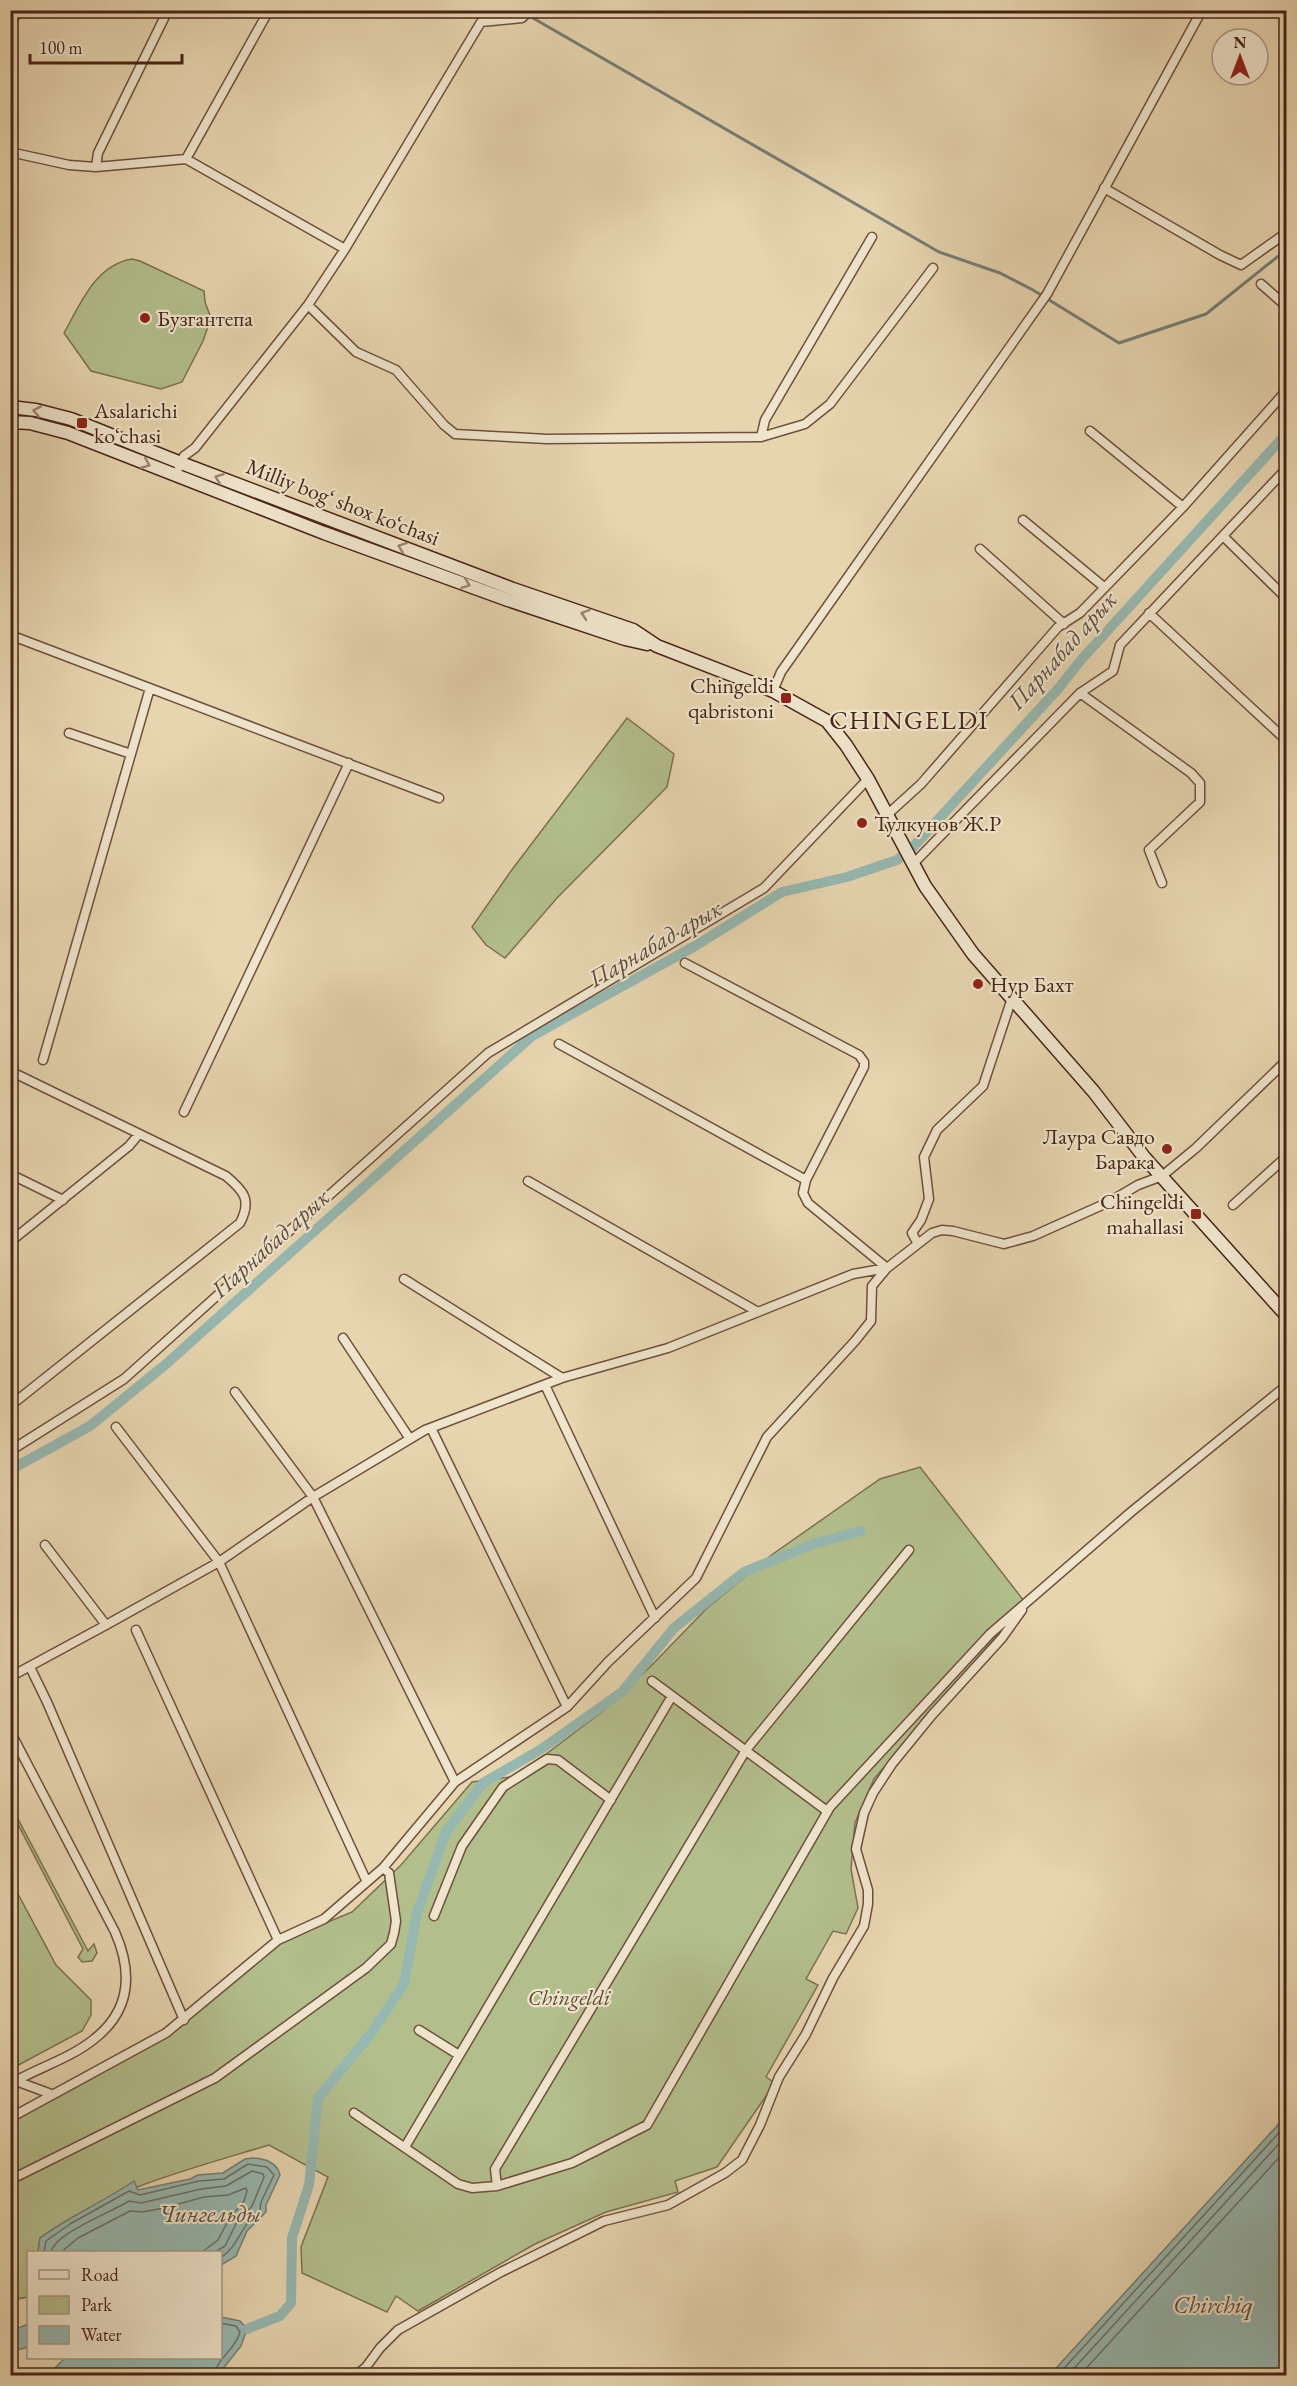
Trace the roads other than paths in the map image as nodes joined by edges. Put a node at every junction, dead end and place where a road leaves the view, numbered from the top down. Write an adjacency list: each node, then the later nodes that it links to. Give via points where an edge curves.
1 (19, 10): 6 (street)
2 (168, 10): 9 (street, via 98,153)
3 (269, 10): 8 (street)
4 (530, 10): 13 (street, via 522,18 481,22)
5 (1202, 10): 10 (street)
6 (10, 24)
7 (10, 152): 9 (street)
8 (186, 159): 9 (street); 13 (street)
9 (96, 167)
10 (1104, 188): 11 (street, via 1241,265); 38 (street, via 1047,294 781,672)
11 (1287, 233)
12 (872, 237): 22 (street, via 765,420)
13 (345, 249): 16 (street)
14 (933, 268): 22 (street, via 830,404 805,424)
15 (1261, 284): 17 (street)
16 (308, 304): 22 (street, via 356,352 396,370 455,434 547,439); 24 (street, via 195,448 183,456)
17 (1287, 306)
18 (1287, 391): 25 (street)
19 (10, 407): 24 (main road, Milliy bog‘ shox ko‘chasi, one-way to 19, via 71,419)
20 (10, 422): 24 (main road, Milliy bog‘ shox ko‘chasi, one-way to 24, via 62,431)
21 (1090, 431): 25 (street)
22 (761, 437)
23 (1287, 469): 29 (street)
24 (178, 470): 26 (main road, Milliy bog‘ shox ko‘chasi, one-way to 24); 28 (main road, Milliy bog‘ shox ko‘chasi)
25 (1183, 507): 31 (street)
26 (329, 520): 28 (main road); 36 (main road, Milliy bog‘ shox ko‘chasi, one-way to 26, via 633,630)
27 (1023, 520): 31 (street)
28 (324, 532): 36 (main road, Milliy bog‘ shox ko‘chasi, one-way to 36, via 625,639)
29 (1223, 536): 32 (street); 33 (street)
30 (980, 549): 34 (street)
31 (1104, 587): 34 (street)
32 (1287, 598)
33 (1149, 612): 39 (street, via 1120,645 1113,671); 41 (street)
34 (1064, 624): 46 (street, via 921,784)
35 (10, 635): 37 (street)
36 (657, 646): 38 (main road, Milliy bog‘ shox ko‘chasi)
37 (150, 688): 42 (street); 43 (street)
38 (773, 691): 44 (main road, Milliy bog‘ shox ko‘chasi, via 827,721)
39 (1080, 693): 47 (street); 48 (street, via 1200,783 1200,802 1149,850)
40 (69, 733): 42 (street)
41 (1287, 740)
42 (131, 754): 52 (street)
43 (349, 763): 45 (street); 55 (street)
44 (868, 779): 46 (main road, Milliy bog‘ shox ko‘chasi); 79 (street, via 764,888 488,1053 124,1379)
45 (439, 798)
46 (888, 814): 47 (main road, Milliy bog‘ shox ko‘chasi)
47 (914, 864): 50 (main road, Milliy bog‘ shox ko‘chasi, via 973,954)
48 (1162, 883)
49 (685, 963): 60 (street, via 858,1055 864,1062)
50 (1012, 998): 59 (main road, Milliy bog‘ shox ko‘chasi); 65 (street, via 983,1086 937,1130 924,1157 929,1199 912,1233)
51 (559, 1044): 60 (street)
52 (43, 1060)
53 (1287, 1061): 59 (street)
54 (10, 1071): 56 (street)
55 (184, 1112)
56 (139, 1134): 62 (street); 75 (street, via 226,1176 239,1187 246,1199 240,1223)
57 (1287, 1156): 63 (street)
58 (10, 1174): 62 (street)
59 (1162, 1176): 65 (street, via 1033,1236 1004,1244 942,1230); 69 (main road, Milliy bog‘ shox ko‘chasi)
60 (806, 1180): 66 (street, via 803,1193 808,1203)
61 (528, 1181): 68 (street)
62 (63, 1200): 64 (street)
63 (1233, 1205)
64 (10, 1242)
65 (918, 1244): 66 (street)
66 (887, 1268): 68 (street, via 853,1274); 85 (street, via 871,1290 871,1321 767,1437 696,1578)
67 (404, 1279): 71 (street)
68 (758, 1312): 71 (street, via 668,1348)
69 (1286, 1315)
70 (343, 1338): 78 (street)
71 (562, 1378): 72 (street)
72 (545, 1385): 77 (street); 85 (street)
73 (1287, 1386): 84 (street)
74 (235, 1392): 80 (street)
75 (10, 1406)
76 (116, 1426): 83 (street)
77 (431, 1428): 78 (street); 92 (street)
78 (410, 1439): 80 (street)
79 (10, 1451)
80 (313, 1497): 83 (street); 95 (street)
81 (45, 1545): 86 (street)
82 (909, 1550): 94 (street)
83 (219, 1562): 86 (street); 99 (street)
84 (1031, 1598): 97 (street, via 990,1634); 112 (street, via 1002,1638 932,1715 873,1793 856,1849 867,1890 864,1926 779,2077 742,2160 668,2205 604,2221 501,2272 398,2330)
85 (655, 1618): 92 (street)
86 (105, 1625): 88 (street)
87 (136, 1630): 101 (street)
88 (30, 1667): 89 (street); 102 (street)
89 (10, 1677)
90 (652, 1681): 91 (street)
91 (672, 1696): 94 (street); 96 (street)
92 (567, 1707): 95 (street)
93 (10, 1731): 105 (street, via 115,1932 123,1950 127,1983 112,2022 93,2041)
94 (746, 1750): 97 (street); 111 (street, via 495,2169)
95 (455, 1782): 98 (street)
96 (611, 1800): 100 (street, via 553,1758 503,1787 462,1846); 104 (street)
97 (828, 1811): 111 (street, via 647,2125 572,2163)
98 (383, 1868): 99 (street); 110 (street, via 389,1873 395,1927 391,1944 366,1968 215,2078)
99 (366, 1880): 101 (street, via 324,1919)
100 (434, 1916)
101 (278, 1940): 102 (street)
102 (184, 2020): 106 (street)
103 (419, 2030): 104 (street)
104 (459, 2055): 109 (street)
105 (13, 2082): 106 (street)
106 (51, 2094): 108 (street)
107 (354, 2113): 109 (street)
108 (10, 2118)
109 (405, 2147): 111 (street, via 458,2184 472,2188)
110 (10, 2180)
111 (497, 2186)
112 (355, 2376)

